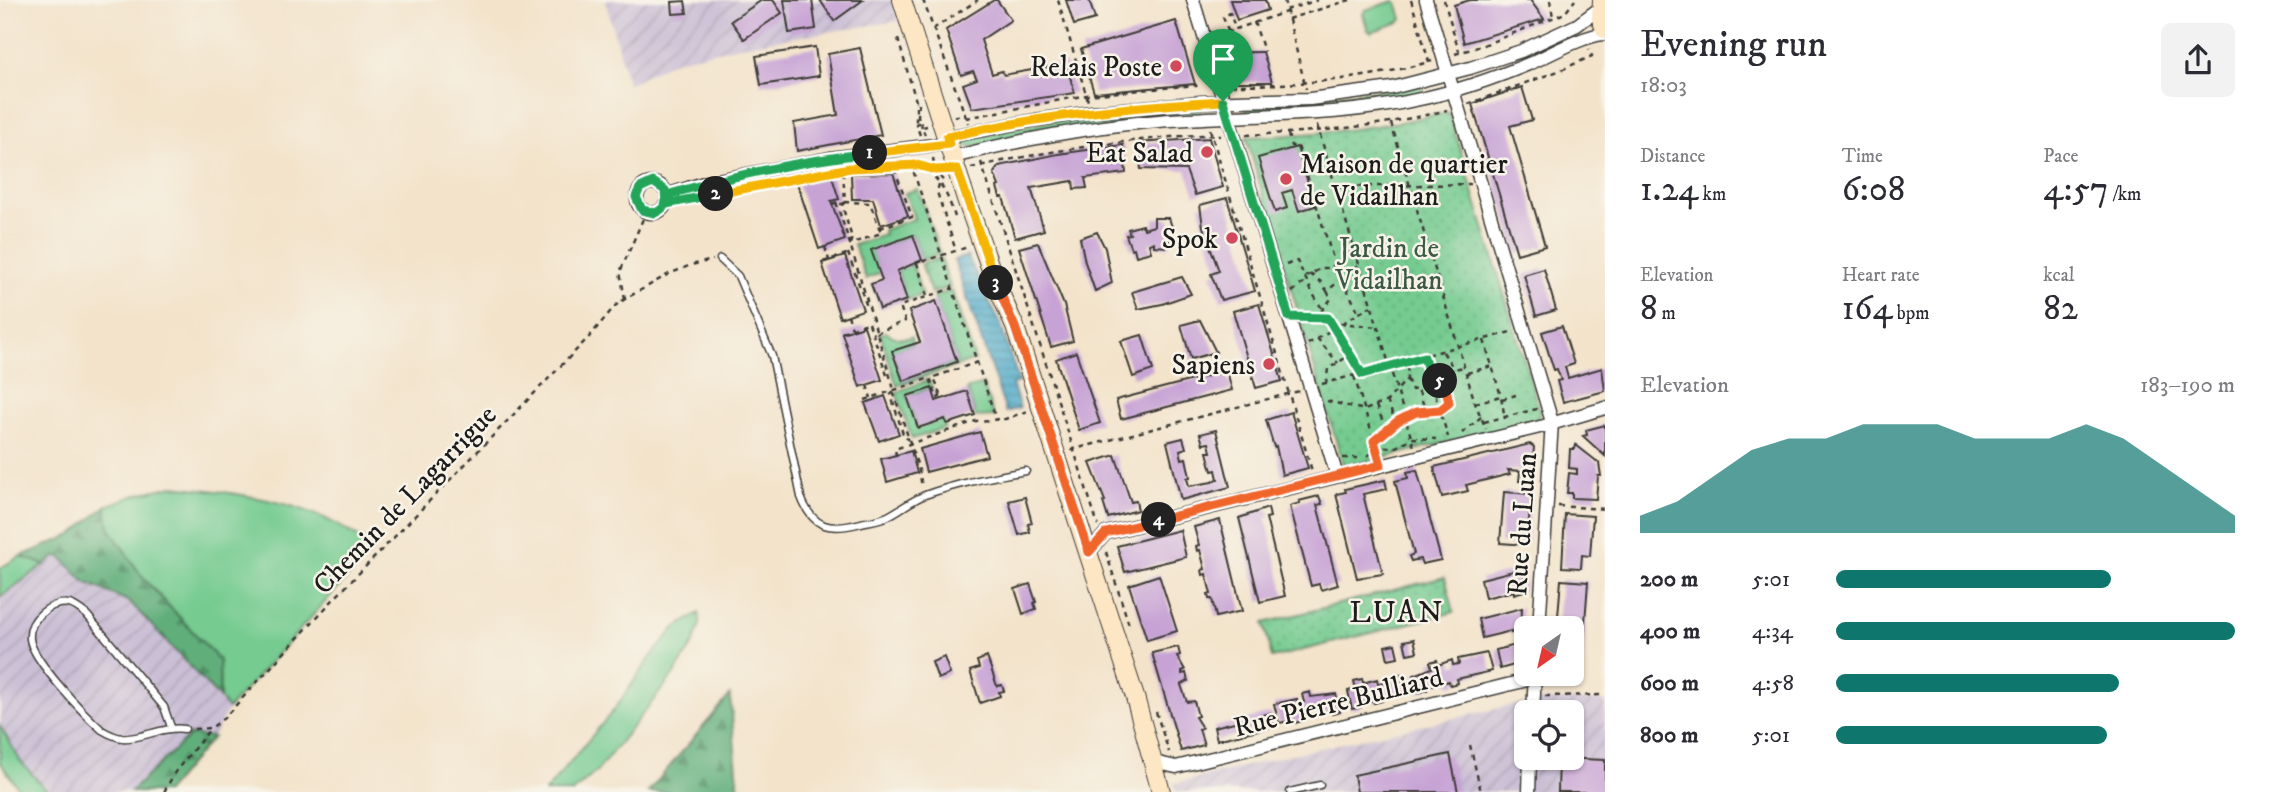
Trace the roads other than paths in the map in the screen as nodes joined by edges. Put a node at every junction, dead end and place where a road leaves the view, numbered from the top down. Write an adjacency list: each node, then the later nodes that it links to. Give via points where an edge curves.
1 (902, 0): 10 (main road)
2 (1193, 0): 8 (street)
3 (1426, 0): 6 (street, Rue du Luan)
4 (1601, 4): 5 (main road); 6 (street, via 1577,25 1540,43)
5 (1605, 32): 7 (street)
6 (1448, 73): 7 (street, Rue du Luan); 8 (street, via 1369,92)
7 (1453, 91): 9 (street, via 1365,109); 14 (street, Rue du Luan)
8 (1223, 101): 9 (street); 10 (street, via 1091,112 973,131)
9 (1230, 118): 10 (street, via 1096,128); 16 (street)
10 (952, 152): 11 (street, via 830,158); 17 (main road, via 995,281 1065,453)
11 (667, 195): 11 (street, via 658,184 648,183 640,188 636,201 646,212 655,213 663,208)
12 (720, 259): 15 (lane, via 738,276 772,356 800,497 817,522 831,528 862,523 886,517 923,495)
13 (1605, 408): 14 (street)
14 (1552, 422): 16 (street); 18 (street, Rue du Luan)
15 (1026, 471)
16 (1337, 476): 17 (street, via 1106,533)
17 (1089, 552): 22 (main road)
18 (1540, 616)
19 (1514, 681): 22 (street, Rue Pierre Bulliard, via 1176,767)
20 (171, 727): 20 (lane, via 164,707 87,615 71,604 54,605 36,618 29,637 36,655 104,732 123,738); 21 (lane)
21 (185, 729)
22 (1154, 762): 25 (main road)
23 (1530, 770): 27 (street)
24 (1320, 785): 26 (lane)
25 (1161, 792)
26 (1290, 792)
27 (1529, 792)

